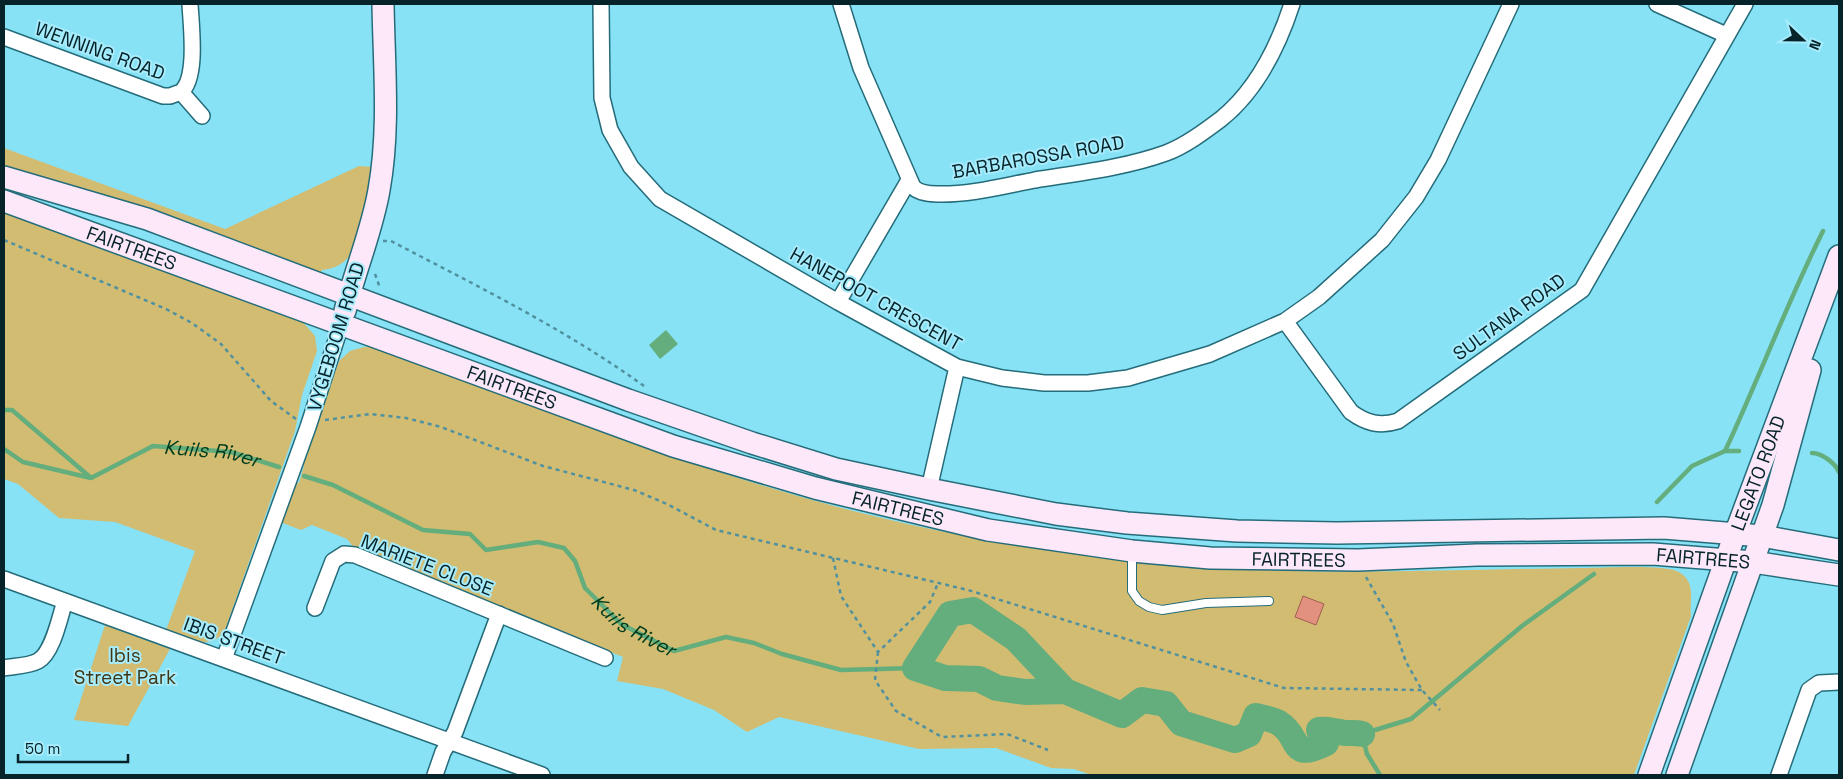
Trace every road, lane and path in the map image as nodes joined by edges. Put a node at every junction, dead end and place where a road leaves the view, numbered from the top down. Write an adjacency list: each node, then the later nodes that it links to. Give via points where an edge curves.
1 (190, 4): 11 (street, via 190,76)
2 (383, 4): 22 (main road, VYGEBOOM ROAD, via 384,159 372,220)
3 (601, 4): 23 (street, HANEPOOT CRESCENT, via 602,98 618,148 631,167 660,198)
4 (841, 4): 14 (street, via 861,68)
5 (1292, 4): 14 (street, BARBAROSSA ROAD, via 1274,53 1246,93 1222,118 1168,152 1089,171 976,191 928,193 916,191)
6 (1511, 4): 24 (street, HANEPOOT CRESCENT, via 1438,160 1416,198 1357,265 1319,298)
7 (1657, 4): 9 (street)
8 (1745, 4): 9 (street, SULTANA ROAD)
9 (1726, 35): 24 (street, SULTANA ROAD, via 1582,290 1398,421 1385,425 1372,423 1351,412)
10 (4, 37): 11 (street, WENNING ROAD, via 163,96)
11 (181, 92): 12 (street, WENNING ROAD)
12 (202, 116)
13 (4, 177): 22 (main road, FAIRTREES, via 147,219)
14 (909, 180): 23 (street)
15 (4, 201): 25 (main road, FAIRTREES)
16 (4, 240): 28 (path, via 192,323 221,344 271,401)
17 (380, 249): 27 (path, via 383,241 391,241 521,308 620,368)
18 (1839, 256): 30 (main road, LEGATO ROAD)
19 (1839, 263): 31 (main road, LEGATO ROAD, via 1774,504)
20 (374, 268): 21 (path)
21 (380, 288)
22 (348, 297): 25 (main road, VYGEBOOM ROAD); 29 (main road, FAIRTREES, via 752,443 836,469)
23 (838, 302): 26 (street, HANEPOOT CRESCENT)
24 (1285, 321): 26 (street, HANEPOOT CRESCENT, via 1210,354 1128,378 1088,383 1044,383 1002,378)
25 (341, 325): 28 (street, VYGEBOOM ROAD); 33 (main road, FAIRTREES, via 673,446 816,488 988,530)
26 (957, 367): 29 (street)
27 (648, 390)
28 (308, 428): 34 (path, via 319,421 370,414 406,418 441,427 543,466 634,490 716,530); 47 (street, VYGEBOOM ROAD)
29 (929, 489): 30 (main road, FAIRTREES, via 1065,515 1237,531 1366,533 1664,528)
30 (1735, 534): 31 (main road, FAIRTREES); 35 (main road, LEGATO ROAD)
31 (1762, 536): 32 (main road, FAIRTREES); 36 (main road, LEGATO ROAD)
32 (1839, 550)
33 (1132, 551): 35 (main road, FAIRTREES, via 1210,558 1358,560 1477,555 1653,554); 42 (lane, via 1132,591 1149,607 1162,610 1206,602)
34 (833, 557): 40 (path); 45 (path, via 841,596)
35 (1726, 559): 36 (main road, FAIRTREES); 56 (main road, LEGATO ROAD)
36 (1753, 562): 38 (main road, FAIRTREES); 57 (main road, LEGATO ROAD)
37 (1364, 574): 50 (path, via 1393,624 1406,662)
38 (1839, 575)
39 (4, 579): 41 (street, IBIS STREET)
40 (938, 583): 45 (path, via 930,602); 50 (path, via 1284,688)
41 (65, 601): 47 (street, IBIS STREET); 48 (street, via 44,656 32,663)
42 (1269, 601)
43 (316, 608): 44 (street, MARIETE CLOSE, via 330,566 337,557 350,554)
44 (499, 614): 46 (street, MARIETE CLOSE); 52 (street, MARIETE CLOSE)
45 (878, 652): 53 (path, via 875,680 896,711 942,737 1007,734)
46 (606, 658)
47 (224, 659): 52 (street, IBIS STREET)
48 (4, 668)
49 (1839, 682): 58 (street, via 1819,683 1809,690)
50 (1422, 690): 51 (path)
51 (1440, 710)
52 (449, 742): 54 (street); 55 (street, IBIS STREET)
53 (1048, 750)
54 (435, 775)
55 (542, 775)
56 (1648, 775)
57 (1677, 775)
58 (1779, 775)

